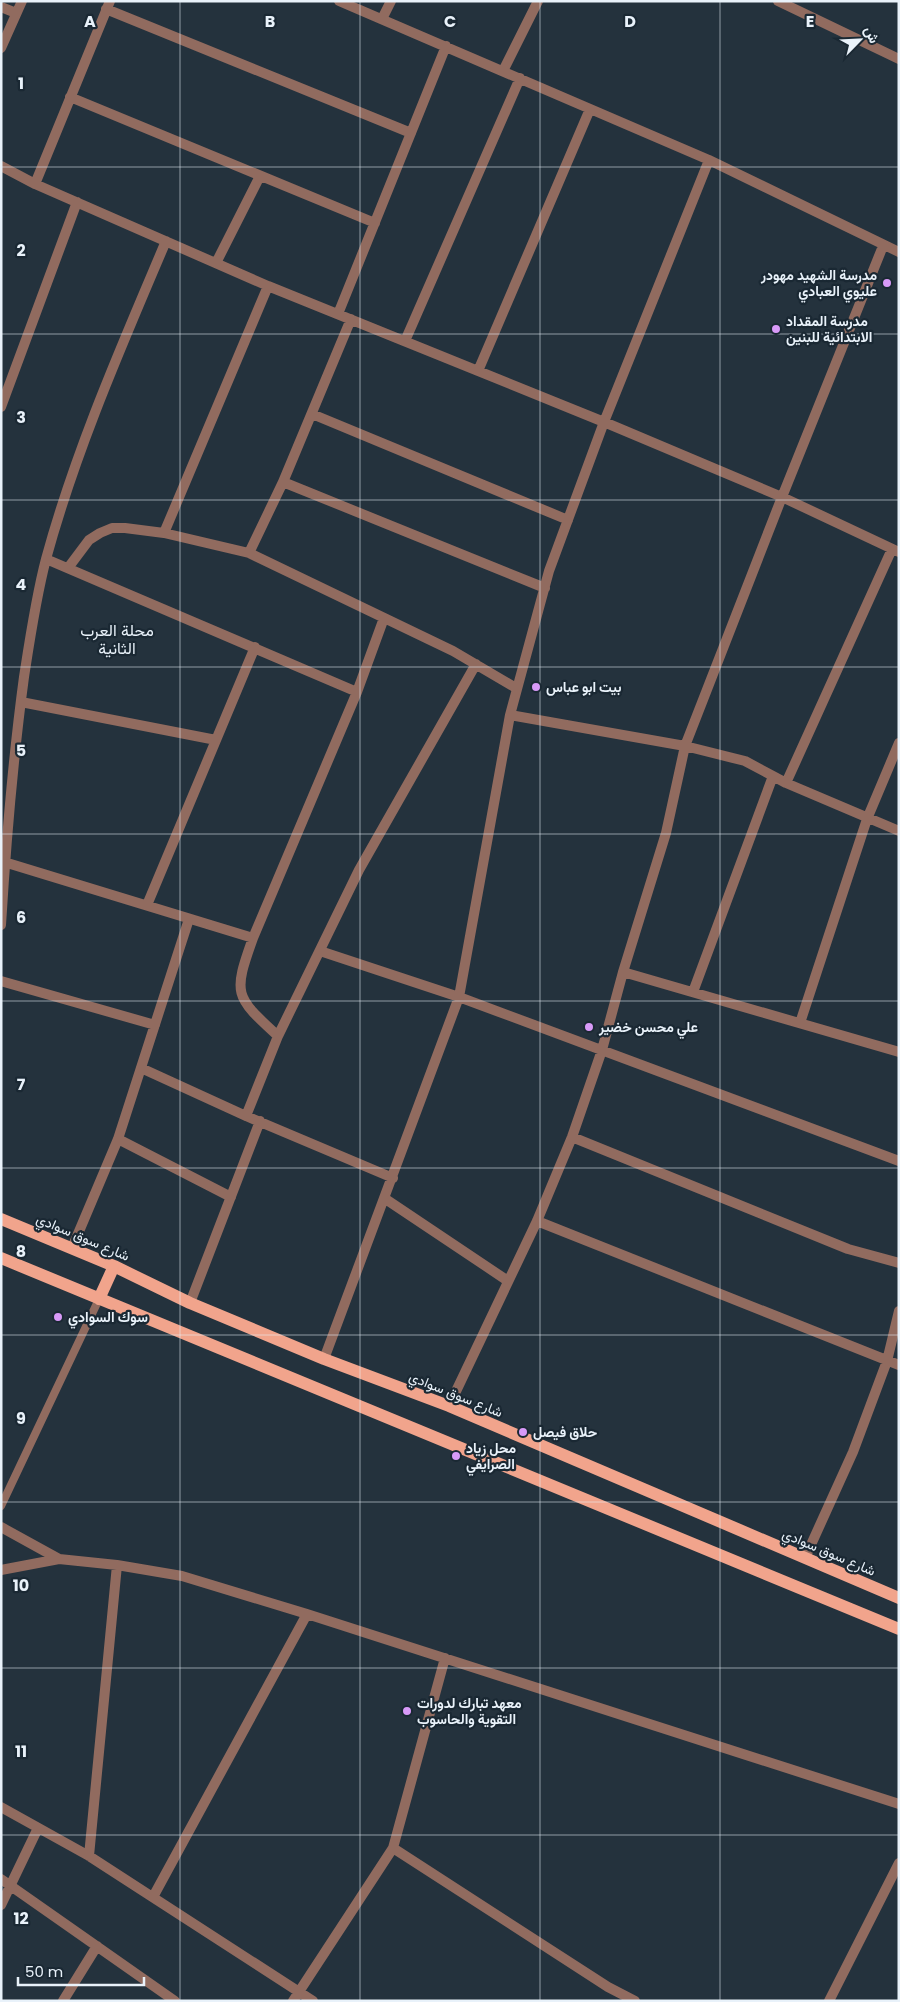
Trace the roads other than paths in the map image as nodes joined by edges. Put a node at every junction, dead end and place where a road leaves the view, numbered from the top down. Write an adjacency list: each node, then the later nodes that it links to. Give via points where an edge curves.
1 (22, 1): 8 (street)
2 (339, 1): 9 (street)
3 (391, 1): 9 (street)
4 (538, 1): 13 (street)
5 (778, 1): 12 (street)
6 (108, 5): 15 (street); 17 (street)
7 (1, 7): 8 (street)
8 (16, 13): 11 (street)
9 (382, 19): 10 (street)
10 (446, 46): 13 (street); 17 (street)
11 (1, 48)
12 (899, 59)
13 (504, 71): 14 (street)
14 (520, 78): 16 (street); 31 (street)
15 (70, 97): 20 (street); 21 (street)
16 (590, 109): 18 (street); 32 (street)
17 (411, 133): 23 (street)
18 (709, 160): 25 (street); 35 (street)
19 (3, 170): 21 (street)
20 (260, 176): 23 (street); 27 (street)
21 (35, 184): 22 (street)
22 (77, 202): 24 (street); 33 (street)
23 (375, 223): 29 (street)
24 (166, 241): 27 (street); 42 (street, via 81,449)
25 (883, 246): 26 (street); 37 (street)
26 (899, 252)
27 (216, 263): 28 (street)
28 (268, 286): 29 (street); 39 (street)
29 (338, 314): 30 (street)
30 (351, 319): 31 (street); 34 (street)
31 (405, 341): 32 (street)
32 (478, 371): 35 (street)
33 (1, 407)
34 (312, 414): 36 (street); 38 (street)
35 (604, 422): 37 (street); 38 (street)
36 (283, 482): 41 (street); 44 (street)
37 (782, 497): 40 (street); 54 (street)
38 (568, 520): 44 (street)
39 (164, 533): 41 (street); 43 (street, via 125,528 100,532 89,540)
40 (895, 551): 56 (street)
41 (249, 553): 45 (street)
42 (46, 559): 43 (street); 50 (street, via 31,629)
43 (68, 568): 46 (street)
44 (545, 588): 48 (street)
45 (384, 618): 47 (street); 49 (street)
46 (255, 647): 49 (street); 52 (street)
47 (476, 664): 48 (street); 65 (street, via 359,870)
48 (516, 688): 51 (street)
49 (357, 692): 64 (street)
50 (21, 702): 52 (street); 59 (street)
51 (510, 715): 54 (street); 69 (street)
52 (216, 740): 61 (street)
53 (899, 744): 57 (street)
54 (685, 746): 55 (street, via 745,761); 66 (street, via 666,833)
55 (773, 776): 56 (street); 68 (street)
56 (786, 783): 57 (street)
57 (867, 819): 58 (street); 70 (street)
58 (899, 831)
59 (3, 862): 60 (street); 61 (street)
60 (2, 884): 63 (street)
61 (147, 905): 62 (street)
62 (189, 919): 64 (street); 71 (street)
63 (1, 925)
64 (253, 938): 72 (street, via 239,982 241,995 247,1007)
65 (320, 951): 69 (street); 72 (street)
66 (623, 972): 68 (street); 73 (street)
67 (1, 981): 71 (street)
68 (693, 992): 70 (street)
69 (459, 997): 73 (street); 81 (street)
70 (800, 1023): 74 (street)
71 (155, 1025): 75 (street)
72 (278, 1036): 76 (street)
73 (602, 1050): 78 (street); 80 (street)
74 (899, 1052)
75 (141, 1068): 76 (street); 79 (street)
76 (246, 1116): 77 (street)
77 (260, 1121): 81 (street); 82 (street)
78 (572, 1137): 85 (street); 88 (street, via 848,1249)
79 (118, 1139): 82 (street); 86 (street)
80 (899, 1161)
81 (392, 1178): 83 (street)
82 (231, 1197): 92 (street)
83 (384, 1198): 90 (street); 94 (street)
84 (1, 1219): 86 (main road, شارع سوق سوادي)
85 (537, 1221): 90 (street); 95 (street)
86 (72, 1248): 89 (main road, شارع سوق سوادي)
87 (1, 1258): 91 (main road)
88 (899, 1263)
89 (114, 1266): 91 (main road); 92 (main road, شارع سوق سوادي)
90 (508, 1281): 97 (street)
91 (99, 1299): 98 (lane); 106 (main road)
92 (190, 1303): 94 (main road, شارع سوق سوادي)
93 (899, 1311): 95 (street)
94 (324, 1359): 97 (main road, شارع سوق سوادي)
95 (887, 1361): 96 (street); 100 (street, via 854,1452)
96 (899, 1365)
97 (449, 1406): 100 (main road, شارع سوق سوادي)
98 (1, 1506)
99 (1, 1527): 101 (street)
100 (805, 1558): 104 (main road, شارع سوق سوادي)
101 (59, 1559): 102 (street); 103 (street)
102 (117, 1564): 105 (street, via 182,1576); 112 (street)
103 (1, 1570)
104 (899, 1598)
105 (307, 1614): 107 (street); 116 (street)
106 (899, 1629)
107 (445, 1658): 108 (street); 111 (street)
108 (899, 1804)
109 (1, 1807): 110 (street)
110 (38, 1828): 112 (street); 115 (street)
111 (393, 1848): 119 (street); 124 (street)
112 (89, 1856): 116 (street)
113 (899, 1863): 125 (street)
114 (1, 1879): 115 (street)
115 (11, 1886): 117 (street); 118 (street)
116 (152, 1897): 119 (street)
117 (1, 1905)
118 (97, 1946): 120 (street); 121 (street)
119 (300, 1991): 122 (street); 123 (street)
120 (63, 2001)
121 (175, 2001)
122 (293, 2001)
123 (314, 2001)
124 (635, 2001)
125 (829, 2001)

